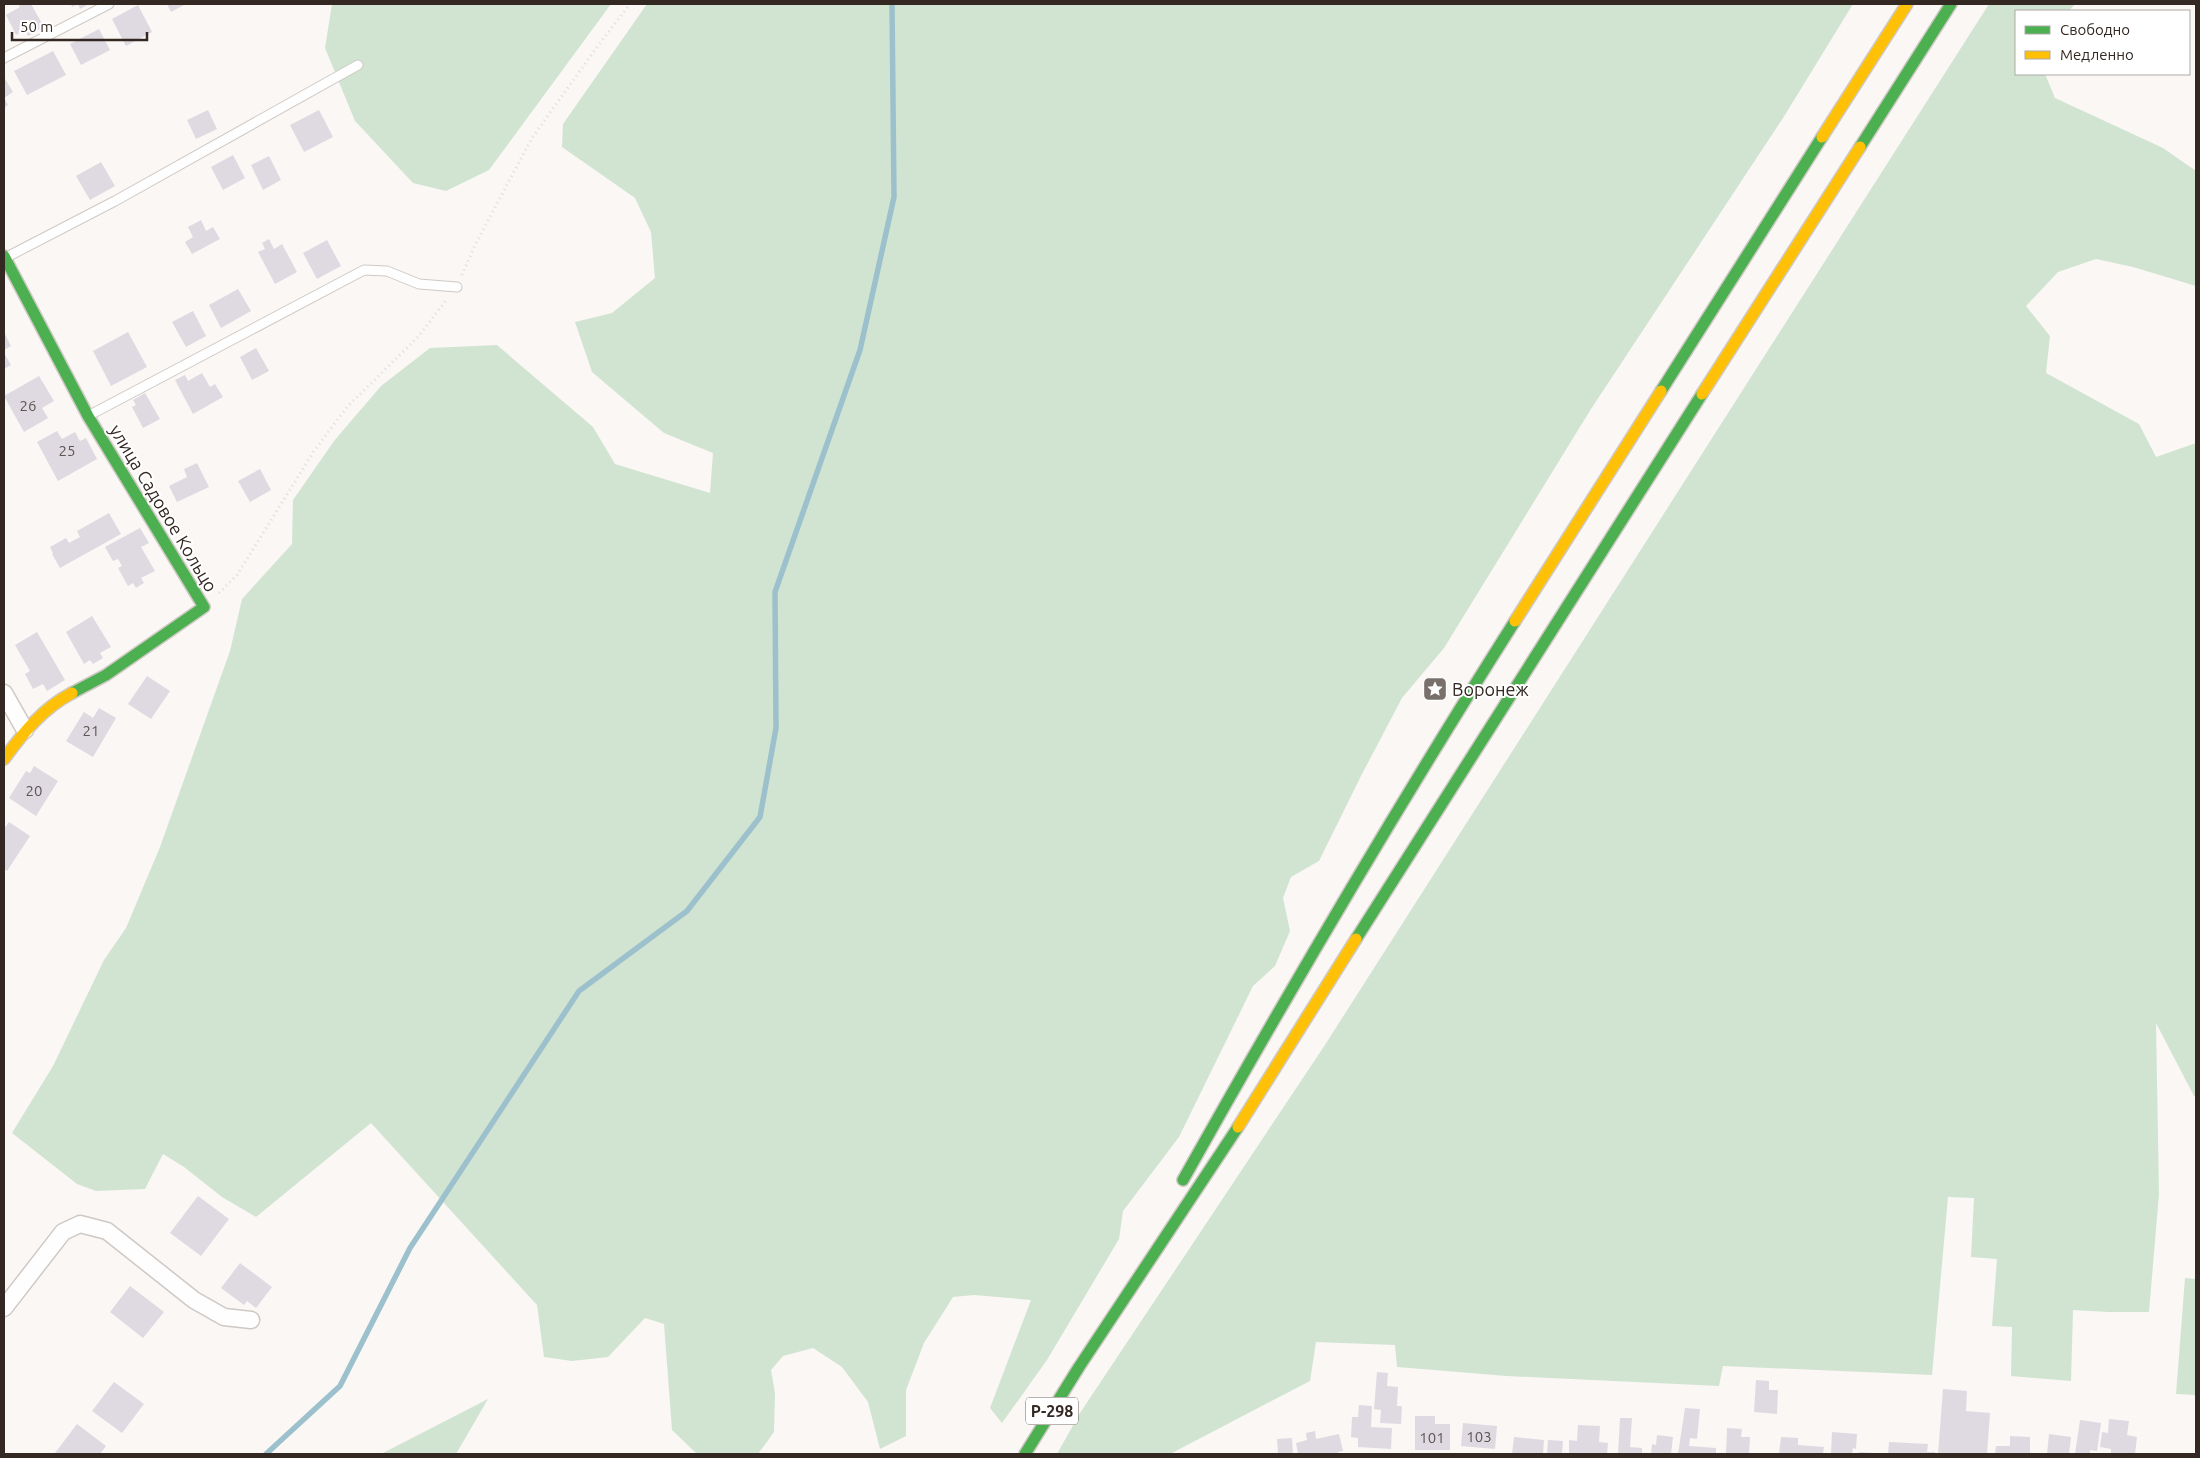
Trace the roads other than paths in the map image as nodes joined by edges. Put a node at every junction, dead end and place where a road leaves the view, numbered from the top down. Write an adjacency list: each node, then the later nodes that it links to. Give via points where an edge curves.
1 (109, 4): 4 (lane)
2 (1907, 4): 12 (main road, via 1433,750 1248,1064)
3 (1951, 4): 16 (main road, Р-298, via 1235,1131)
4 (4, 58)
5 (358, 65): 6 (lane, via 124,196)
6 (4, 257): 8 (main road, улица Садовое Кольцо)
7 (457, 287): 8 (lane, via 419,284 387,271 364,270)
8 (88, 416): 10 (main road, улица Садовое Кольцо, via 204,607 106,675 59,700)
9 (4, 693): 10 (street)
10 (26, 730): 11 (main road, улица Садовое Кольцо)
11 (4, 759)
12 (1176, 1194)
13 (1156, 1228): 16 (main road, Р-298)
14 (4, 1308): 15 (street, via 63,1232 80,1224 107,1231 194,1300 224,1317)
15 (251, 1320)
16 (1079, 1367): 17 (main road, Р-298)
17 (1024, 1454)

